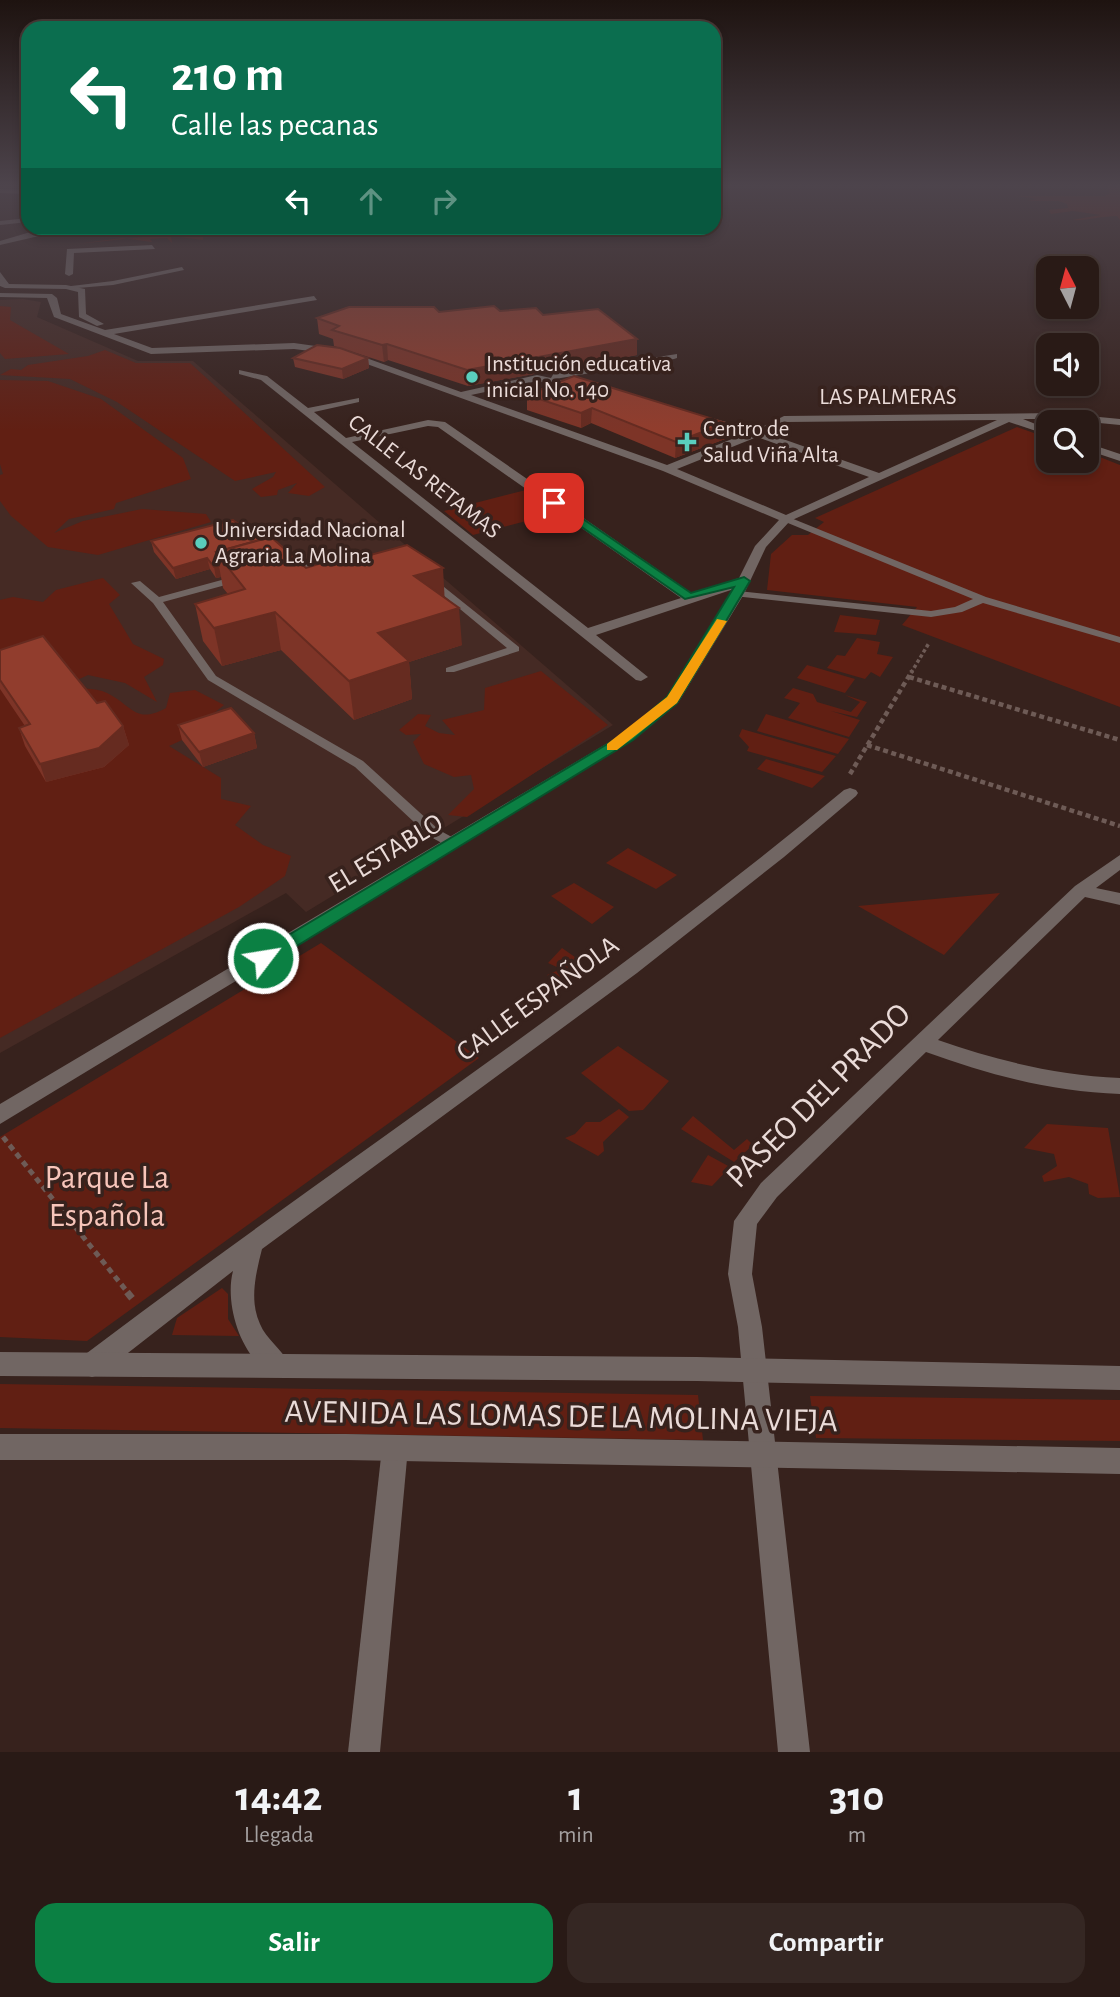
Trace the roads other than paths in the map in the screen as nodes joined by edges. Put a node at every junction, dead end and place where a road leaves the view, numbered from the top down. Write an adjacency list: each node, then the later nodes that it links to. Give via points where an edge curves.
1 (69, 268): 4 (street)
2 (182, 269): 5 (lane)
3 (0, 274): 5 (street, via 2,284 8,286)
4 (69, 274)
5 (66, 287): 8 (street, via 82,291 82,315)
6 (0, 295): 9 (street, via 49,296 57,315)
7 (314, 298): 8 (street)
8 (114, 330): 9 (street); 10 (street, via 142,344)
9 (102, 333): 10 (street)
10 (143, 349): 15 (street, via 322,348 371,361)
11 (674, 356): 13 (street)
12 (242, 372): 17 (street, CALLE LAS RETAMAS, via 262,376)
13 (544, 378): 14 (street); 15 (street)
14 (591, 389)
15 (459, 395): 28 (street)
16 (356, 400): 17 (street)
17 (306, 411): 25 (street, CALLE LAS RETAMAS)
18 (692, 416): 20 (street)
19 (1009, 418): 21 (street, LAS PALMERAS); 22 (street, LAS PALMERAS, via 1067,416); 23 (street); 29 (street)
20 (704, 419): 21 (street); 24 (street)
21 (784, 419): 24 (street, LAS PALMERAS)
22 (1119, 423)
23 (1036, 428)
24 (757, 433): 28 (street, LAS PALMERAS); 29 (street)
25 (344, 441): 37 (street, via 441,424); 40 (street, CALLE LAS RETAMAS)
26 (1099, 450): 27 (street)
27 (1120, 458)
28 (667, 470): 30 (street)
29 (877, 476): 30 (street)
30 (786, 519): 36 (street, EL ESTABLO, via 761,546); 38 (lane)
31 (372, 564): 32 (lane)
32 (278, 567)
33 (417, 568): 42 (lane, via 515,649)
34 (251, 574): 39 (lane)
35 (136, 583): 39 (lane)
36 (741, 587): 37 (street); 38 (lane, via 931,614 958,610); 45 (street, EL ESTABLO, via 673,700 628,737)
37 (689, 597): 40 (street)
38 (982, 598): 41 (lane)
39 (157, 601): 45 (lane, via 212,678 359,764 434,833)
40 (587, 633): 43 (street, CALLE LAS RETAMAS)
41 (1120, 639)
42 (450, 670)
43 (641, 677)
44 (850, 784): 52 (street, CALLE ESPAÑOLA, via 791,844 623,975)
45 (454, 844): 51 (street, EL ESTABLO)
46 (1120, 861): 47 (street, PASEO DEL PRADO)
47 (1081, 890): 48 (street); 49 (street, PASEO DEL PRADO)
48 (1120, 899)
49 (924, 1044): 50 (street, via 1015,1075 1070,1086); 56 (street, PASEO DEL PRADO, via 769,1190 746,1221 740,1274)
50 (1120, 1086)
51 (0, 1115)
52 (252, 1242): 54 (street, via 241,1285 248,1329); 55 (street, CALLE ESPAÑOLA)
53 (0, 1364): 55 (street, AVENIDA LAS LOMAS DE LA MOLINA VIEJA)
54 (275, 1364): 55 (street, AVENIDA LAS LOMAS DE LA MOLINA VIEJA); 56 (street, AVENIDA LAS LOMAS DE LA MOLINA VIEJA)
55 (92, 1365)
56 (754, 1371): 57 (street, AVENIDA LAS LOMAS DE LA MOLINA VIEJA); 60 (street, PASEO DEL PRADO)
57 (1120, 1378)
58 (0, 1447): 59 (street, AVENIDA LAS LOMAS DE LA MOLINA VIEJA)
59 (395, 1448): 60 (street, AVENIDA LAS LOMAS DE LA MOLINA VIEJA); 62 (street)
60 (764, 1455): 61 (street, AVENIDA LAS LOMAS DE LA MOLINA VIEJA); 63 (street, PASEO DEL PRADO)
61 (1120, 1461)
62 (364, 1752)
63 (794, 1752)

